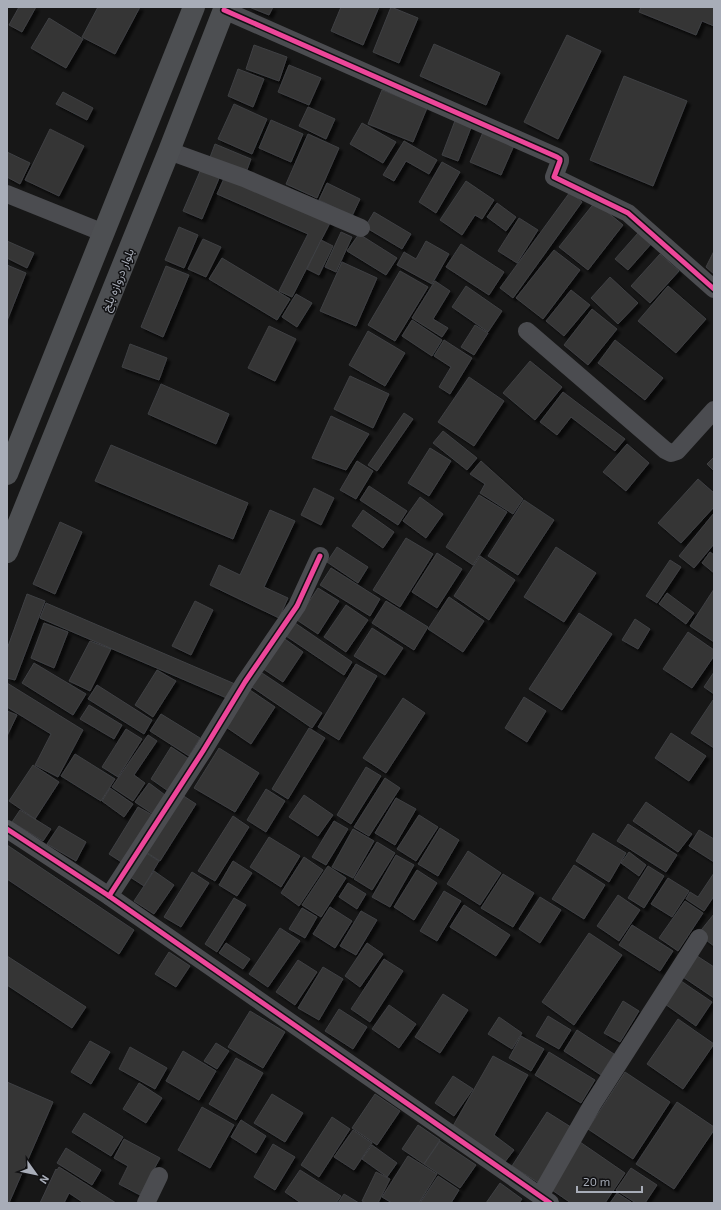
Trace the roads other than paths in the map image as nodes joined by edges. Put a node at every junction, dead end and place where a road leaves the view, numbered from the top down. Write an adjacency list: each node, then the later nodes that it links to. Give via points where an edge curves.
1 (194, 7): 6 (main road)
2 (225, 8): 3 (main road, بلوار دروازه بلخ); 7 (street, via 558,157 560,161 554,177 628,213)
3 (169, 151): 5 (street, via 244,178); 11 (main road, بلوار دروازه بلخ)
4 (7, 194): 6 (street)
5 (361, 228)
6 (104, 233): 10 (main road)
7 (714, 289)
8 (527, 331): 9 (street, via 671,453 676,451)
9 (714, 410)
10 (7, 474)
11 (7, 552)
12 (320, 556): 14 (street, via 297,606 245,682 203,752)
13 (7, 829): 14 (street)
14 (109, 896): 17 (street)
15 (699, 938): 17 (street, via 592,1105)
16 (159, 1176): 18 (street)
17 (545, 1200)
18 (146, 1203)

